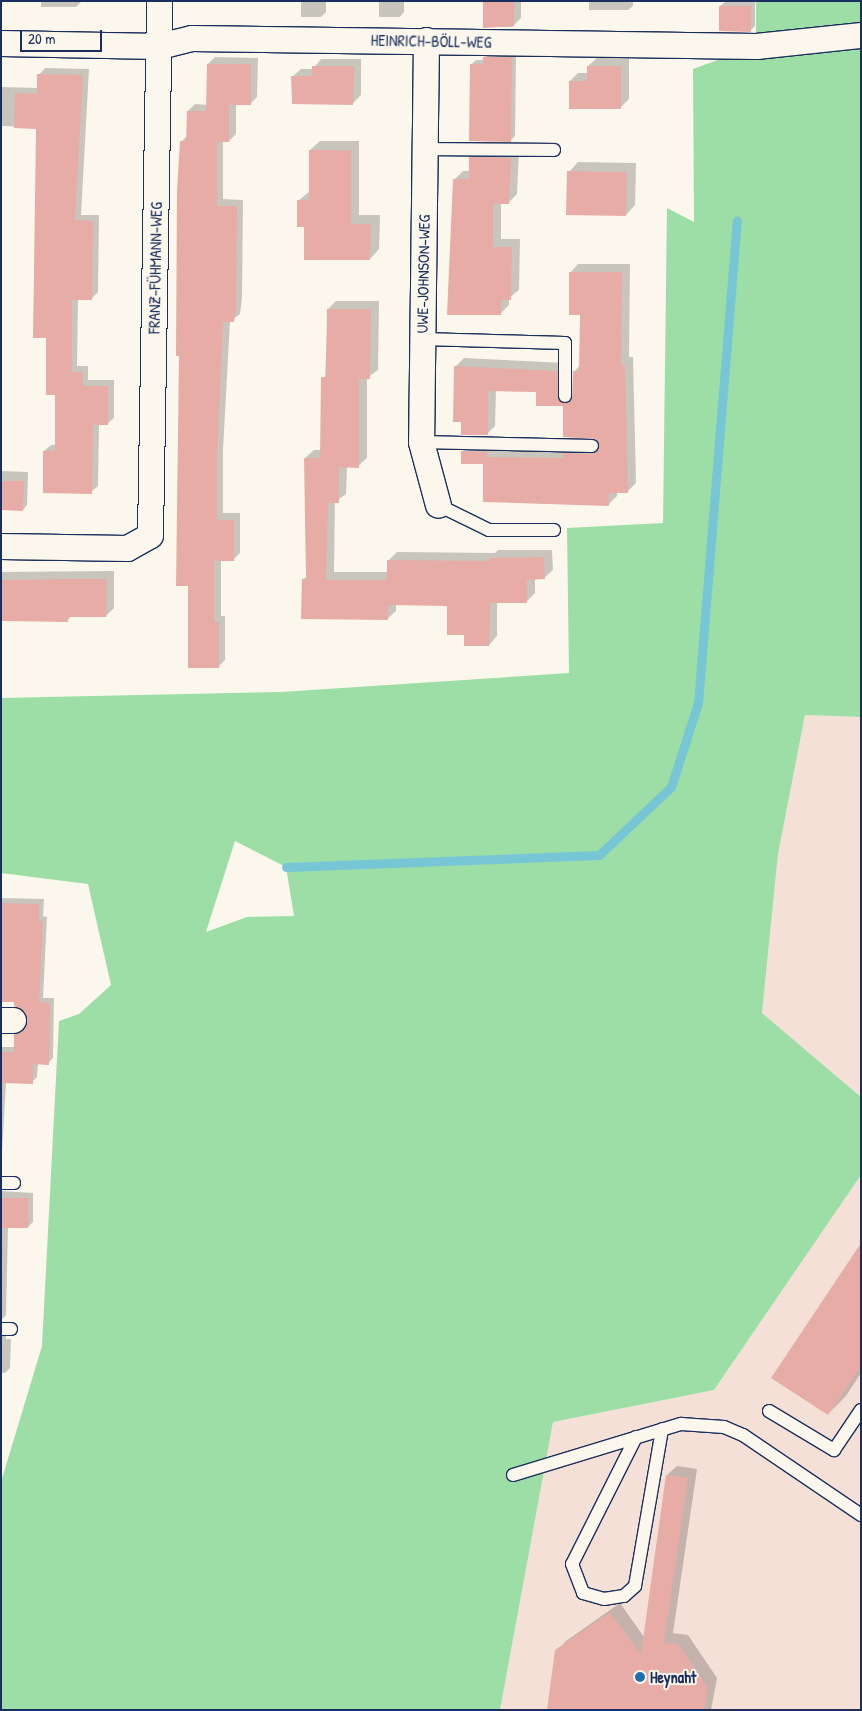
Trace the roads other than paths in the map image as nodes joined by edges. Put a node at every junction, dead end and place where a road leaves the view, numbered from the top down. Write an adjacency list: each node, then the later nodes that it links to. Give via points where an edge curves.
1 (159, 1): 5 (street, FRANZ-FÜHMANN-WEG)
2 (861, 35): 3 (street, HEINRICH-BÖLL-WEG, via 756,46)
3 (426, 40): 5 (street, HEINRICH-BÖLL-WEG, via 191,38); 6 (street, UWE-JOHNSON-WEG)
4 (1, 43): 5 (street, HEINRICH-BÖLL-WEG)
5 (159, 46): 14 (street, FRANZ-FÜHMANN-WEG, via 150,535 127,548)
6 (425, 149): 7 (lane); 8 (street, UWE-JOHNSON-WEG)
7 (554, 150)
8 (422, 339): 9 (lane, via 565,344); 10 (street, UWE-JOHNSON-WEG)
9 (565, 396)
10 (421, 442): 11 (lane); 12 (street, UWE-JOHNSON-WEG)
11 (592, 446)
12 (438, 505): 13 (lane, via 489,530)
13 (554, 530)
14 (1, 546)
15 (861, 1410): 16 (lane, via 834,1450)
16 (769, 1411)
17 (662, 1430): 18 (lane); 18 (lane, via 636,1586 624,1596 604,1599 582,1593 572,1564); 20 (lane, via 681,1424 724,1427 743,1435)
18 (636, 1437): 19 (lane)
19 (512, 1475)
20 (861, 1515)

